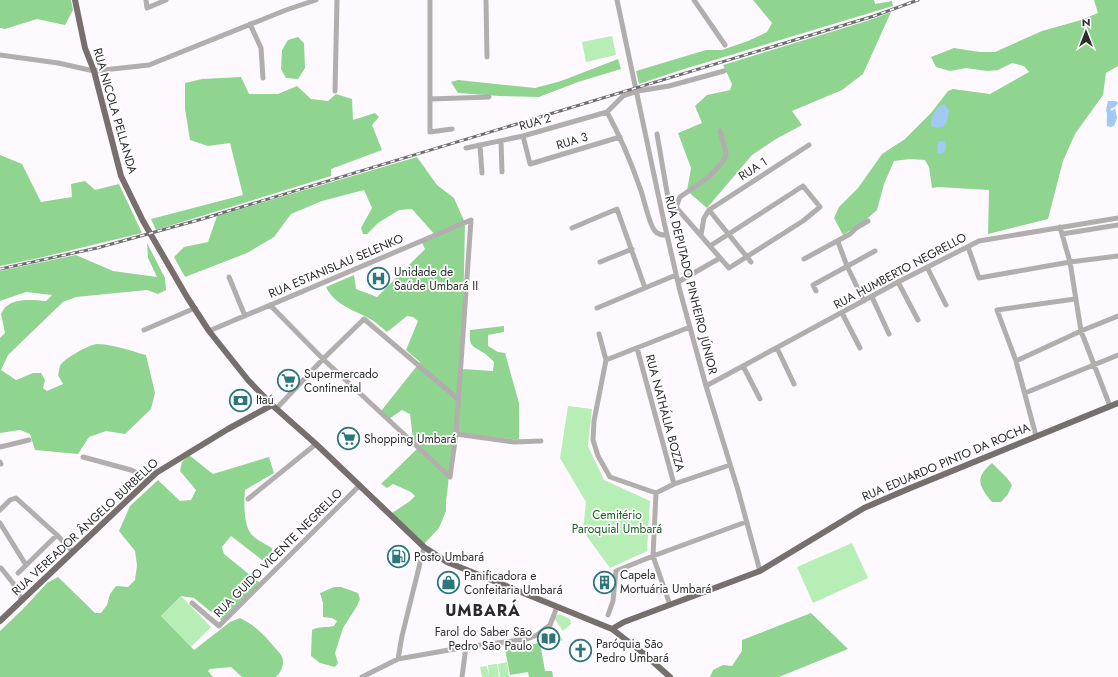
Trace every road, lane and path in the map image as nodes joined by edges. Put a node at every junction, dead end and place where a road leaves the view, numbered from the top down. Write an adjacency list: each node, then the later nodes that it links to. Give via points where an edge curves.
1 (75, 0): 14 (main road, RUA NICOLA PELLANDA, via 85,48)
2 (146, 0): 3 (street, via 147,8)
3 (166, 0)
4 (316, 0): 10 (street)
5 (337, 0): 17 (street)
6 (430, 0): 19 (street)
7 (486, 0): 13 (street)
8 (617, 0): 41 (street, RUA DEPUTADO PINHEIRO JÚNIOR)
9 (694, 0): 11 (street)
10 (250, 24): 14 (street, via 149,65); 16 (street, via 261,48)
11 (725, 45)
12 (0, 55): 14 (street)
13 (487, 58)
14 (94, 71): 68 (main road, RUA NICOLA PELLANDA, via 121,176 158,249)
15 (724, 71): 20 (street, via 622,96)
16 (263, 78)
17 (335, 91)
18 (489, 97): 19 (street)
19 (430, 99): 21 (street, via 430,132)
20 (607, 112): 24 (street, RUA 2); 25 (street)
21 (452, 129)
22 (720, 131): 32 (street, via 726,153 725,159 710,176 680,197)
23 (656, 134): 32 (street, via 668,198)
24 (523, 136): 25 (street, RUA 3, via 530,164); 26 (street, RUA 2)
25 (620, 137): 41 (street, via 654,231)
26 (501, 142): 28 (street, RUA 2); 30 (street)
27 (809, 145): 33 (street, RUA 1)
28 (480, 146): 29 (street, RUA 2); 31 (street)
29 (466, 148)
30 (502, 172)
31 (482, 173)
32 (676, 207): 42 (street)
33 (709, 210): 39 (street); 42 (street, via 704,218)
34 (1118, 218): 37 (street, RUA HUMBERTO NEGRELLO)
35 (868, 222): 43 (street)
36 (1118, 225): 40 (street)
37 (1060, 227): 40 (street); 45 (street, RUA HUMBERTO NEGRELLO, via 979,241)
38 (572, 228): 46 (street, via 617,209)
39 (728, 234): 44 (street); 48 (street); 48 (street, via 803,186 820,208)
40 (1062, 234): 54 (street)
41 (666, 235): 57 (street, RUA DEPUTADO PINHEIRO JÚNIOR)
42 (701, 235): 44 (street)
43 (838, 242): 51 (street); 55 (street)
44 (710, 246): 50 (street)
45 (968, 247): 54 (street, via 979,278); 56 (street, RUA HUMBERTO NEGRELLO)
46 (632, 249): 52 (street); 61 (street)
47 (875, 251): 55 (street)
48 (746, 256): 50 (street, via 729,268); 53 (street)
49 (1118, 256): 54 (street)
50 (720, 258): 59 (street)
51 (804, 258)
52 (600, 262)
53 (751, 262)
54 (1070, 262): 64 (street)
55 (847, 266): 62 (street, via 813,285); 65 (street)
56 (927, 267): 60 (street, RUA HUMBERTO NEGRELLO); 67 (street)
57 (676, 275): 59 (street, RUA DEPUTADO PINHEIRO JÚNIOR); 61 (street)
58 (229, 277): 71 (street)
59 (678, 282): 74 (street, RUA DEPUTADO PINHEIRO JÚNIOR)
60 (898, 282): 63 (street, RUA HUMBERTO NEGRELLO); 73 (street)
61 (645, 288): 69 (street)
62 (816, 291)
63 (872, 297): 65 (street, RUA HUMBERTO NEGRELLO); 79 (street)
64 (1075, 299): 77 (street); 86 (street, via 997,310)
65 (864, 301): 70 (street, RUA HUMBERTO NEGRELLO)
66 (270, 305): 71 (street, RUA ESTANISLAU SELENKO); 84 (street); 92 (street, RUA ESTANISLAU SELENKO, via 471,220)
67 (946, 305)
68 (194, 308): 75 (street); 76 (main road, RUA NICOLA PELLANDA)
69 (597, 308)
70 (842, 313): 81 (street, RUA HUMBERTO NEGRELLO); 82 (street)
71 (246, 316): 76 (street, RUA ESTANISLAU SELENKO)
72 (1118, 316): 77 (street)
73 (918, 320)
74 (690, 328): 80 (street); 90 (street, RUA DEPUTADO PINHEIRO JÚNIOR)
75 (144, 330)
76 (209, 331): 96 (main road, RUA NICOLA PELLANDA, via 248,380)
77 (1081, 331): 86 (street); 87 (street)
78 (598, 334): 85 (street)
79 (889, 334)
80 (637, 348): 85 (street); 106 (street, RUA NATHÁLIA BOZZA)
81 (777, 348): 88 (street, RUA HUMBERTO NEGRELLO); 89 (street)
82 (860, 348)
83 (1118, 355): 87 (street)
84 (323, 359): 92 (street, via 364,319); 96 (street); 97 (street, via 450,477)
85 (606, 360): 108 (street, via 594,421 593,440 600,461 610,477)
86 (1016, 361): 91 (street)
87 (1095, 365): 91 (street); 95 (street)
88 (743, 366): 90 (street, RUA HUMBERTO NEGRELLO); 93 (street)
89 (794, 384)
90 (706, 386): 104 (street, RUA DEPUTADO PINHEIRO JÚNIOR)
91 (1025, 393): 98 (street)
92 (458, 399): 97 (street)
93 (760, 399)
94 (1118, 403): 95 (main road, RUA EDUARDO PINTO DA ROCHA)
95 (1110, 406): 98 (main road, RUA EDUARDO PINTO DA ROCHA)
96 (274, 407): 101 (main road, RUA NICOLA PELLANDA); 105 (main road, RUA VEREADOR ÂNGELO BURBELLO, via 170,464)
97 (456, 434): 100 (street, via 514,442)
98 (1036, 436): 119 (main road, RUA EDUARDO PINTO DA ROCHA, via 864,508)
99 (29, 440): 102 (street)
100 (540, 441)
101 (316, 444): 107 (main road, RUA NICOLA PELLANDA); 109 (street)
102 (0, 447)
103 (83, 457): 105 (street, via 131,470)
104 (730, 465): 106 (street); 111 (street, RUA DEPUTADO PINHEIRO JÚNIOR)
105 (147, 482): 115 (main road, RUA VEREADOR ÂNGELO BURBELLO)
106 (674, 484): 108 (street)
107 (360, 486): 114 (main road, RUA NICOLA PELLANDA); 122 (street, RUA GUIDO VICENTE NEGRELLO, via 219,626)
108 (656, 493): 116 (street)
109 (248, 499)
110 (0, 510): 113 (street, via 16,498)
111 (746, 522): 116 (street); 119 (street, RUA DEPUTADO PINHEIRO JÚNIOR)
112 (0, 523): 117 (street)
113 (57, 535): 115 (street); 117 (street)
114 (424, 547): 124 (main road, RUA NICOLA PELLANDA, via 447,562); 129 (street)
115 (73, 552): 121 (main road, RUA VEREADOR ÂNGELO BURBELLO)
116 (653, 556): 123 (street); 125 (street, via 616,570 613,601)
117 (26, 565): 120 (street)
118 (0, 568): 121 (street)
119 (760, 571): 123 (main road, RUA EDUARDO PINTO DA ROCHA)
120 (18, 573)
121 (22, 600): 126 (main road, RUA VEREADOR ÂNGELO BURBELLO)
122 (192, 602)
123 (670, 605): 127 (main road, RUA EDUARDO PINTO DA ROCHA)
124 (557, 607): 127 (main road, RUA NICOLA PELLANDA); 128 (street, via 550,625 537,635 527,639)
125 (608, 615)
126 (0, 621)
127 (612, 629): 132 (main road)
128 (466, 648): 129 (street); 131 (street)
129 (398, 659): 130 (street)
130 (362, 677)
131 (462, 677)
132 (670, 677)

